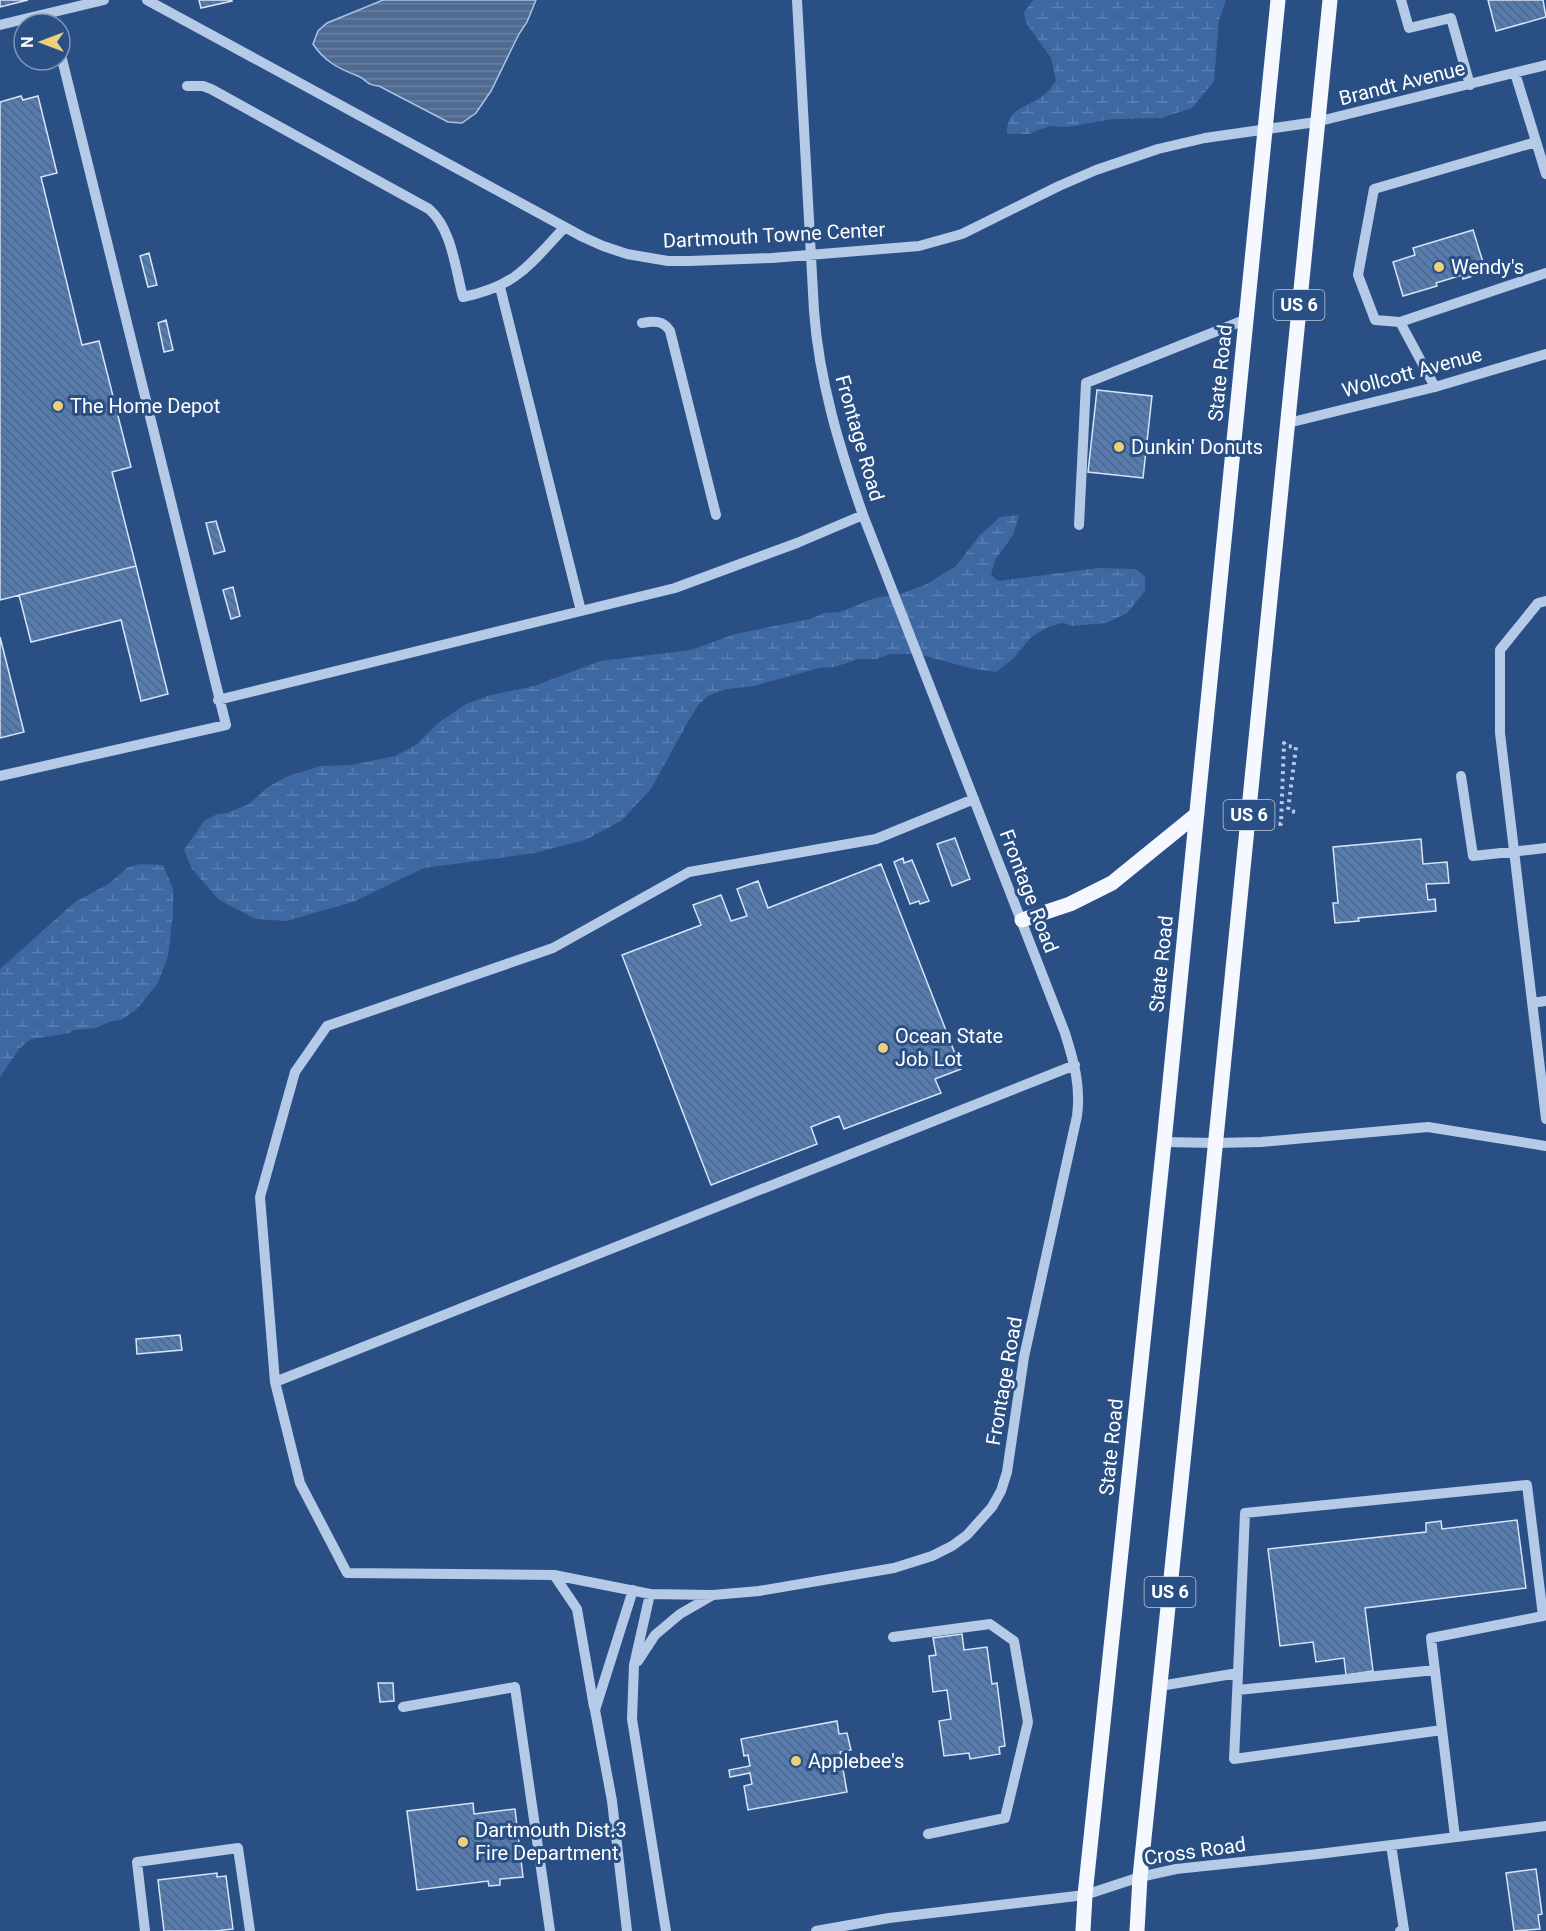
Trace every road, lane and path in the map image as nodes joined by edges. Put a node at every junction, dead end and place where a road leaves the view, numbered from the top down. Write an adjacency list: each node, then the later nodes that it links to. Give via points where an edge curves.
1 (104, 0): 7 (street)
2 (147, 0): 17 (street, Dartmouth Towne Center)
3 (797, 0): 18 (street, Frontage Road)
4 (1278, 0): 14 (main road, State Road / US 6)
5 (1330, 0): 13 (main road, US 6)
6 (1401, 0): 11 (street, via 1409,28 1451,18)
7 (69, 12)
8 (1546, 65): 10 (street, Brandt Avenue)
9 (65, 72): 32 (street)
10 (1515, 74): 11 (street, Brandt Avenue); 15 (street)
11 (1470, 85): 13 (street, Brandt Avenue)
12 (187, 86): 20 (street, via 211,89 429,209 446,231 463,297)
13 (1316, 122): 14 (street, Brandt Avenue); 26 (main road, US 6)
14 (1265, 130): 18 (street, Dartmouth Towne Center, via 1185,142 1128,159 939,242); 21 (main road, State Road / US 6)
15 (1536, 142): 16 (street); 23 (street, via 1374,189 1358,274 1375,320)
16 (1546, 174)
17 (565, 227): 18 (street, Dartmouth Towne Center, via 627,254 668,261); 20 (street, via 524,270)
18 (810, 254): 28 (street, Frontage Road, via 819,361)
19 (1546, 273): 23 (street)
20 (500, 287): 31 (street)
21 (1246, 319): 29 (street, via 1086,384); 37 (main road, State Road / US 6)
22 (642, 322): 27 (street, via 657,321 670,331)
23 (1400, 322): 25 (street)
24 (1546, 354): 25 (street, Wollcott Avenue)
25 (1435, 387): 26 (street, Wollcott Avenue)
26 (1288, 423): 47 (main road, US 6)
27 (717, 515)
28 (863, 515): 31 (street, via 675,588); 35 (street, Frontage Road)
29 (1079, 525)
30 (1546, 601): 40 (street, via 1538,603 1500,650 1500,733)
31 (581, 611): 32 (street)
32 (218, 700): 33 (street, via 225,725)
33 (0, 776)
34 (1461, 776): 40 (street, via 1473,856)
35 (974, 799): 41 (street, Frontage Road); 49 (street, via 876,839 689,872 553,948 327,1026 295,1072 260,1197)
36 (1295, 812): 38 (path, via 1288,810 1296,747 1284,743 1281,824)
37 (1197, 814): 41 (main road, via 1112,883 1070,904); 46 (main road, State Road / US 6)
38 (1271, 823)
39 (1546, 848): 40 (street)
40 (1514, 851): 43 (street)
41 (1022, 920): 44 (street, Frontage Road)
42 (1546, 1001): 43 (street)
43 (1532, 1003): 45 (street)
44 (1075, 1065): 49 (street); 53 (street, Frontage Road, via 1077,1116 1024,1357 1007,1472 992,1506 967,1535 910,1564 759,1591)
45 (1546, 1119)
46 (1164, 1142): 47 (street); 68 (main road, State Road / US 6)
47 (1216, 1143): 48 (street, via 1428,1127); 58 (main road, US 6)
48 (1546, 1146)
49 (275, 1382): 50 (street, Frontage Road, via 300,1483 347,1573)
50 (554, 1575): 51 (street, Frontage Road); 61 (street, via 577,1610)
51 (633, 1590): 52 (street, Frontage Road); 61 (street)
52 (650, 1594): 53 (street, Frontage Road); 55 (street)
53 (713, 1595): 55 (street, via 680,1614 655,1635)
54 (893, 1637): 64 (street, via 990,1624 1014,1641 1028,1722 1005,1818)
55 (634, 1665): 73 (street, via 632,1719)
56 (1435, 1670): 57 (street, via 1431,1638 1543,1616 1527,1485 1245,1513); 59 (street); 62 (street)
57 (1238, 1673): 58 (street); 59 (street)
58 (1160, 1686): 67 (main road, US 6)
59 (1238, 1690): 62 (street, via 1234,1759)
60 (403, 1707): 71 (street, via 515,1687)
61 (595, 1710): 72 (street, via 612,1802)
62 (1442, 1730): 65 (street)
63 (1546, 1826): 65 (street, Cross Road)
64 (928, 1834)
65 (1455, 1837): 66 (street, Cross Road)
66 (1391, 1845): 67 (street, Cross Road, via 1176,1869); 77 (street)
67 (1140, 1877): 68 (street, Cross Road); 76 (main road, US 6)
68 (1085, 1895): 74 (street, Cross Road, via 889,1918); 75 (main road, State Road / US 6)
69 (145, 1931): 70 (street, via 136,1862 238,1848)
70 (250, 1931)
71 (550, 1931)
72 (627, 1931)
73 (666, 1931)
74 (816, 1931)
75 (1083, 1931)
76 (1137, 1931)
77 (1403, 1931)

